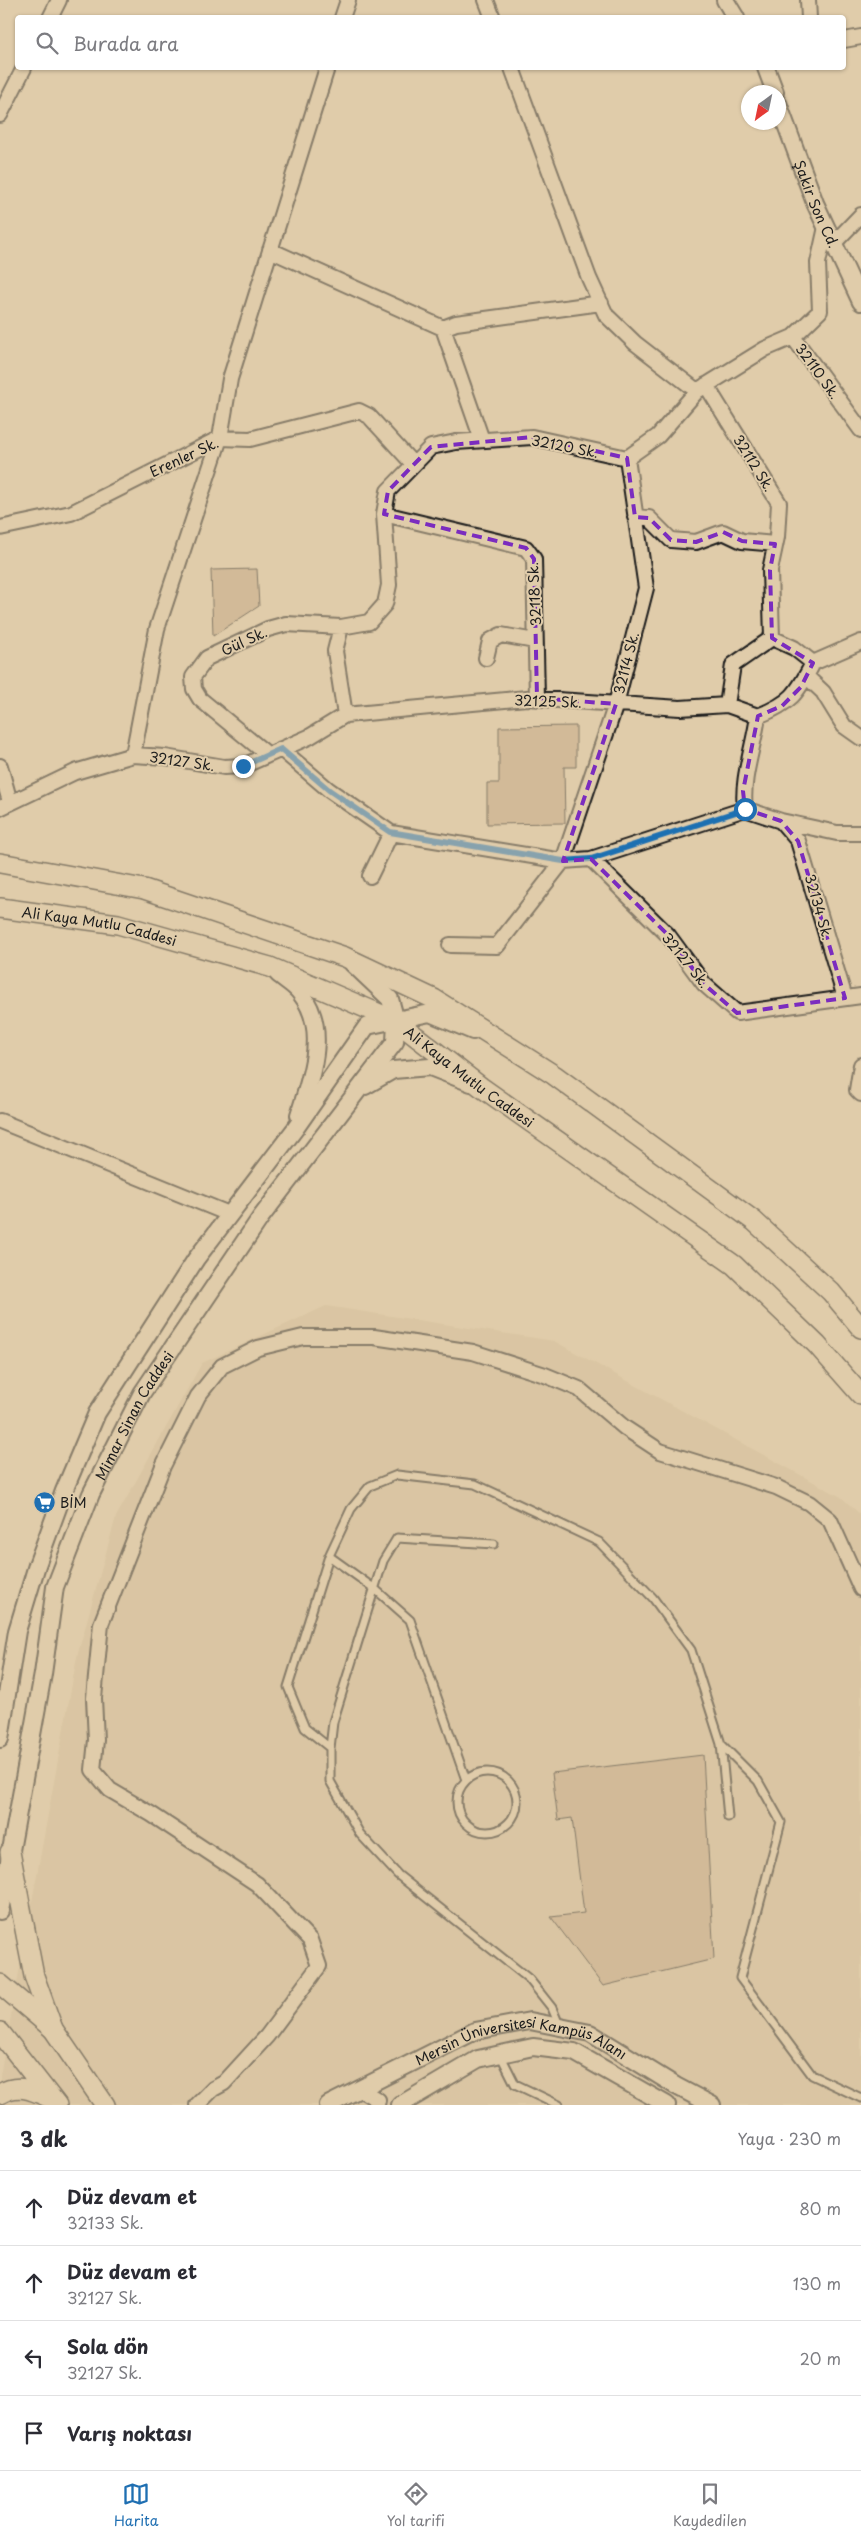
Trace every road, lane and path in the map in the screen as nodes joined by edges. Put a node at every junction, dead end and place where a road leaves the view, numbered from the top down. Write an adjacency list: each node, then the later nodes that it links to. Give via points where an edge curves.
1 (59, 0): 6 (street)
2 (348, 0): 7 (street)
3 (486, 0): 8 (street)
4 (725, 0): 9 (street)
5 (808, 0): 10 (street)
6 (52, 15)
7 (343, 15)
8 (491, 15)
9 (734, 15)
10 (809, 15)
11 (861, 37): 12 (street)
12 (846, 40)
13 (23, 70): 18 (street)
14 (326, 70): 23 (street)
15 (513, 70): 25 (street)
16 (767, 70): 17 (street)
17 (772, 85)
18 (0, 115)
19 (786, 123): 21 (street, Şakir Son Cd.)
20 (861, 214): 22 (street)
21 (826, 227): 22 (street, Şakir Son Cd.); 27 (street, via 818,263 820,311)
22 (834, 243): 24 (street, Şakir Son Cd.)
23 (270, 250): 26 (street); 30 (street, via 230,379)
24 (861, 302)
25 (601, 303): 26 (street, via 456,323); 28 (street, via 606,315 635,343)
26 (443, 328): 31 (street)
27 (793, 337): 28 (street, via 765,348); 29 (street, 32110 Sk.)
28 (702, 388): 32 (street, via 658,436); 37 (street, 32112 Sk., via 779,503)
29 (861, 430)
30 (220, 438): 33 (street, Erenler Sk., via 250,439 359,411 369,416); 36 (street, Erenler Sk., via 71,512); 52 (street, via 157,629)
31 (482, 440): 32 (street, 32120 Sk., via 532,437); 33 (street, 32120 Sk., via 431,447)
32 (627, 458): 35 (street, 32114 Sk.)
33 (413, 464): 34 (street, 32120 Sk., via 388,491)
34 (384, 514): 38 (street, 32120 Sk., via 389,585 385,604 369,622); 40 (street, 32118 Sk., via 526,548 534,559)
35 (635, 517): 37 (street, via 649,518 671,540 696,542 722,532 742,541); 46 (street, 32114 Sk., via 646,588)
36 (0, 528)
37 (775, 544): 39 (street, 32112 Sk., via 770,570)
38 (341, 627): 48 (street, via 335,651); 51 (street, Gül Sk., via 286,624 268,628 207,658 193,678 200,699)
39 (772, 638): 43 (street, via 794,648); 47 (street, via 733,665)
40 (536, 641): 42 (street, via 501,635 490,641); 45 (street, 32118 Sk.)
41 (861, 642): 43 (street)
42 (486, 658)
43 (813, 663): 44 (street)
44 (806, 676): 49 (street, via 801,687 782,706); 50 (street, via 823,692 844,726)
45 (537, 698): 46 (street, 32125 Sk.); 48 (street, 32125 Sk.)
46 (616, 704): 47 (street, 32125 Sk., via 680,708); 60 (street, 32114 Sk.)
47 (727, 705): 49 (street, 32125 Sk.)
48 (346, 715): 51 (street, 32125 Sk., via 309,737)
49 (758, 716): 55 (street, via 743,791)
50 (861, 738)
51 (274, 752): 52 (street, 32127 Sk., via 243,766 224,767); 57 (street)
52 (133, 755): 54 (street, 32127 Sk., via 75,772)
53 (0, 766): 54 (street)
54 (5, 805)
55 (745, 809): 56 (street); 59 (street)
56 (781, 821): 58 (street, via 837,833); 68 (street, 32134 Sk., via 798,841)
57 (390, 832): 60 (street); 62 (street)
58 (861, 833)
59 (591, 859): 60 (street); 68 (street, 32127 Sk., via 668,935 704,984 737,1013)
60 (563, 861): 64 (street, 32114 Sk., via 497,946)
61 (0, 863): 65 (main road, via 144,889)
62 (370, 876)
63 (0, 908): 66 (main road, Ali Kaya Mutlu Caddesi, via 118,924)
64 (450, 945)
65 (345, 957): 69 (street, via 390,999); 70 (main road, via 434,999)
66 (270, 967): 69 (main road, Ali Kaya Mutlu Caddesi); 76 (street, via 301,993 311,1010 317,1031 311,1078)
67 (861, 996): 68 (street, 32127 Sk.)
68 (845, 998)
69 (396, 1021): 70 (street, Mimar Sinan Caddesi, via 430,1012); 72 (main road, Ali Kaya Mutlu Caddesi); 73 (street, Mimar Sinan Caddesi, via 395,1042); 76 (street, Mimar Sinan Caddesi, via 367,1026)
70 (508, 1046): 78 (main road, via 554,1075 754,1221 831,1292)
71 (861, 1065): 74 (street, via 857,1090)
72 (481, 1087): 73 (street, via 430,1067 393,1070); 79 (main road, Ali Kaya Mutlu Caddesi, via 734,1265 817,1345)
73 (357, 1091): 90 (street, Mimar Sinan Caddesi, via 261,1217 142,1393 92,1494 55,1588 43,1674)
74 (861, 1094)
75 (0, 1122): 77 (street)
76 (295, 1129): 77 (street, Mimar Sinan Caddesi)
77 (229, 1214): 84 (street, Mimar Sinan Caddesi, via 196,1259 97,1413 36,1566 17,1631)
78 (861, 1328)
79 (861, 1395)
80 (494, 1544): 82 (lane, via 397,1538 383,1561)
81 (329, 1556): 82 (lane); 86 (lane, via 351,1509 370,1486 396,1475 475,1484 599,1542 653,1598 691,1650); 87 (lane, via 288,1687 304,1728)
82 (374, 1589): 87 (lane, via 333,1722); 88 (lane, via 410,1620)
83 (861, 1590): 102 (street, via 830,1520 809,1503 776,1487 660,1451 625,1428 578,1389 545,1375 473,1352 374,1336 303,1337 258,1348 222,1366 198,1396 163,1466 101,1624 94,1698 96,1740 93,1770 110,1790 257,1884 310,1940 319,1966 267,2036 224,2083)
84 (2, 1717): 85 (street, Mimar Sinan Caddesi)
85 (0, 1740)
86 (720, 1744): 89 (lane); 99 (lane, via 758,1781 781,1822 740,1978 812,2075)
87 (330, 1748): 93 (lane, via 330,1781 360,1834 398,1875 529,1979 552,2008)
88 (466, 1780): 88 (lane, via 458,1798 461,1817 467,1824 485,1832 504,1827 511,1820 517,1802 511,1783 494,1772 474,1775)
89 (728, 1817)
90 (10, 1852): 91 (street, Mimar Sinan Caddesi); 94 (main road, via 34,1976)
91 (0, 1911)
92 (0, 1984): 94 (main road)
93 (560, 2027): 97 (street, Mersin Üniversitesi Kampüs Alanı, via 530,2021 475,2031); 108 (street, Mersin Üniversitesi Kampüs Alanı, via 590,2033)
94 (54, 2029): 101 (main road)
95 (0, 2032): 100 (main road)
96 (500, 2054): 105 (street, Mersin Üniversitesi Kampüs Alanı, via 478,2059); 106 (lane, via 515,2084); 107 (street, Mersin Üniversitesi Kampüs Alanı, via 533,2047 574,2052)
97 (359, 2089): 103 (street, Mersin Üniversitesi Kampüs Alanı); 104 (street, via 378,2100)
98 (0, 2094): 100 (main road, via 9,2089 26,2088)
99 (861, 2098)
100 (55, 2102)
101 (105, 2105)
102 (197, 2105)
103 (329, 2105)
104 (377, 2105)
105 (400, 2105)
106 (559, 2105)
107 (667, 2105)
108 (712, 2105)

